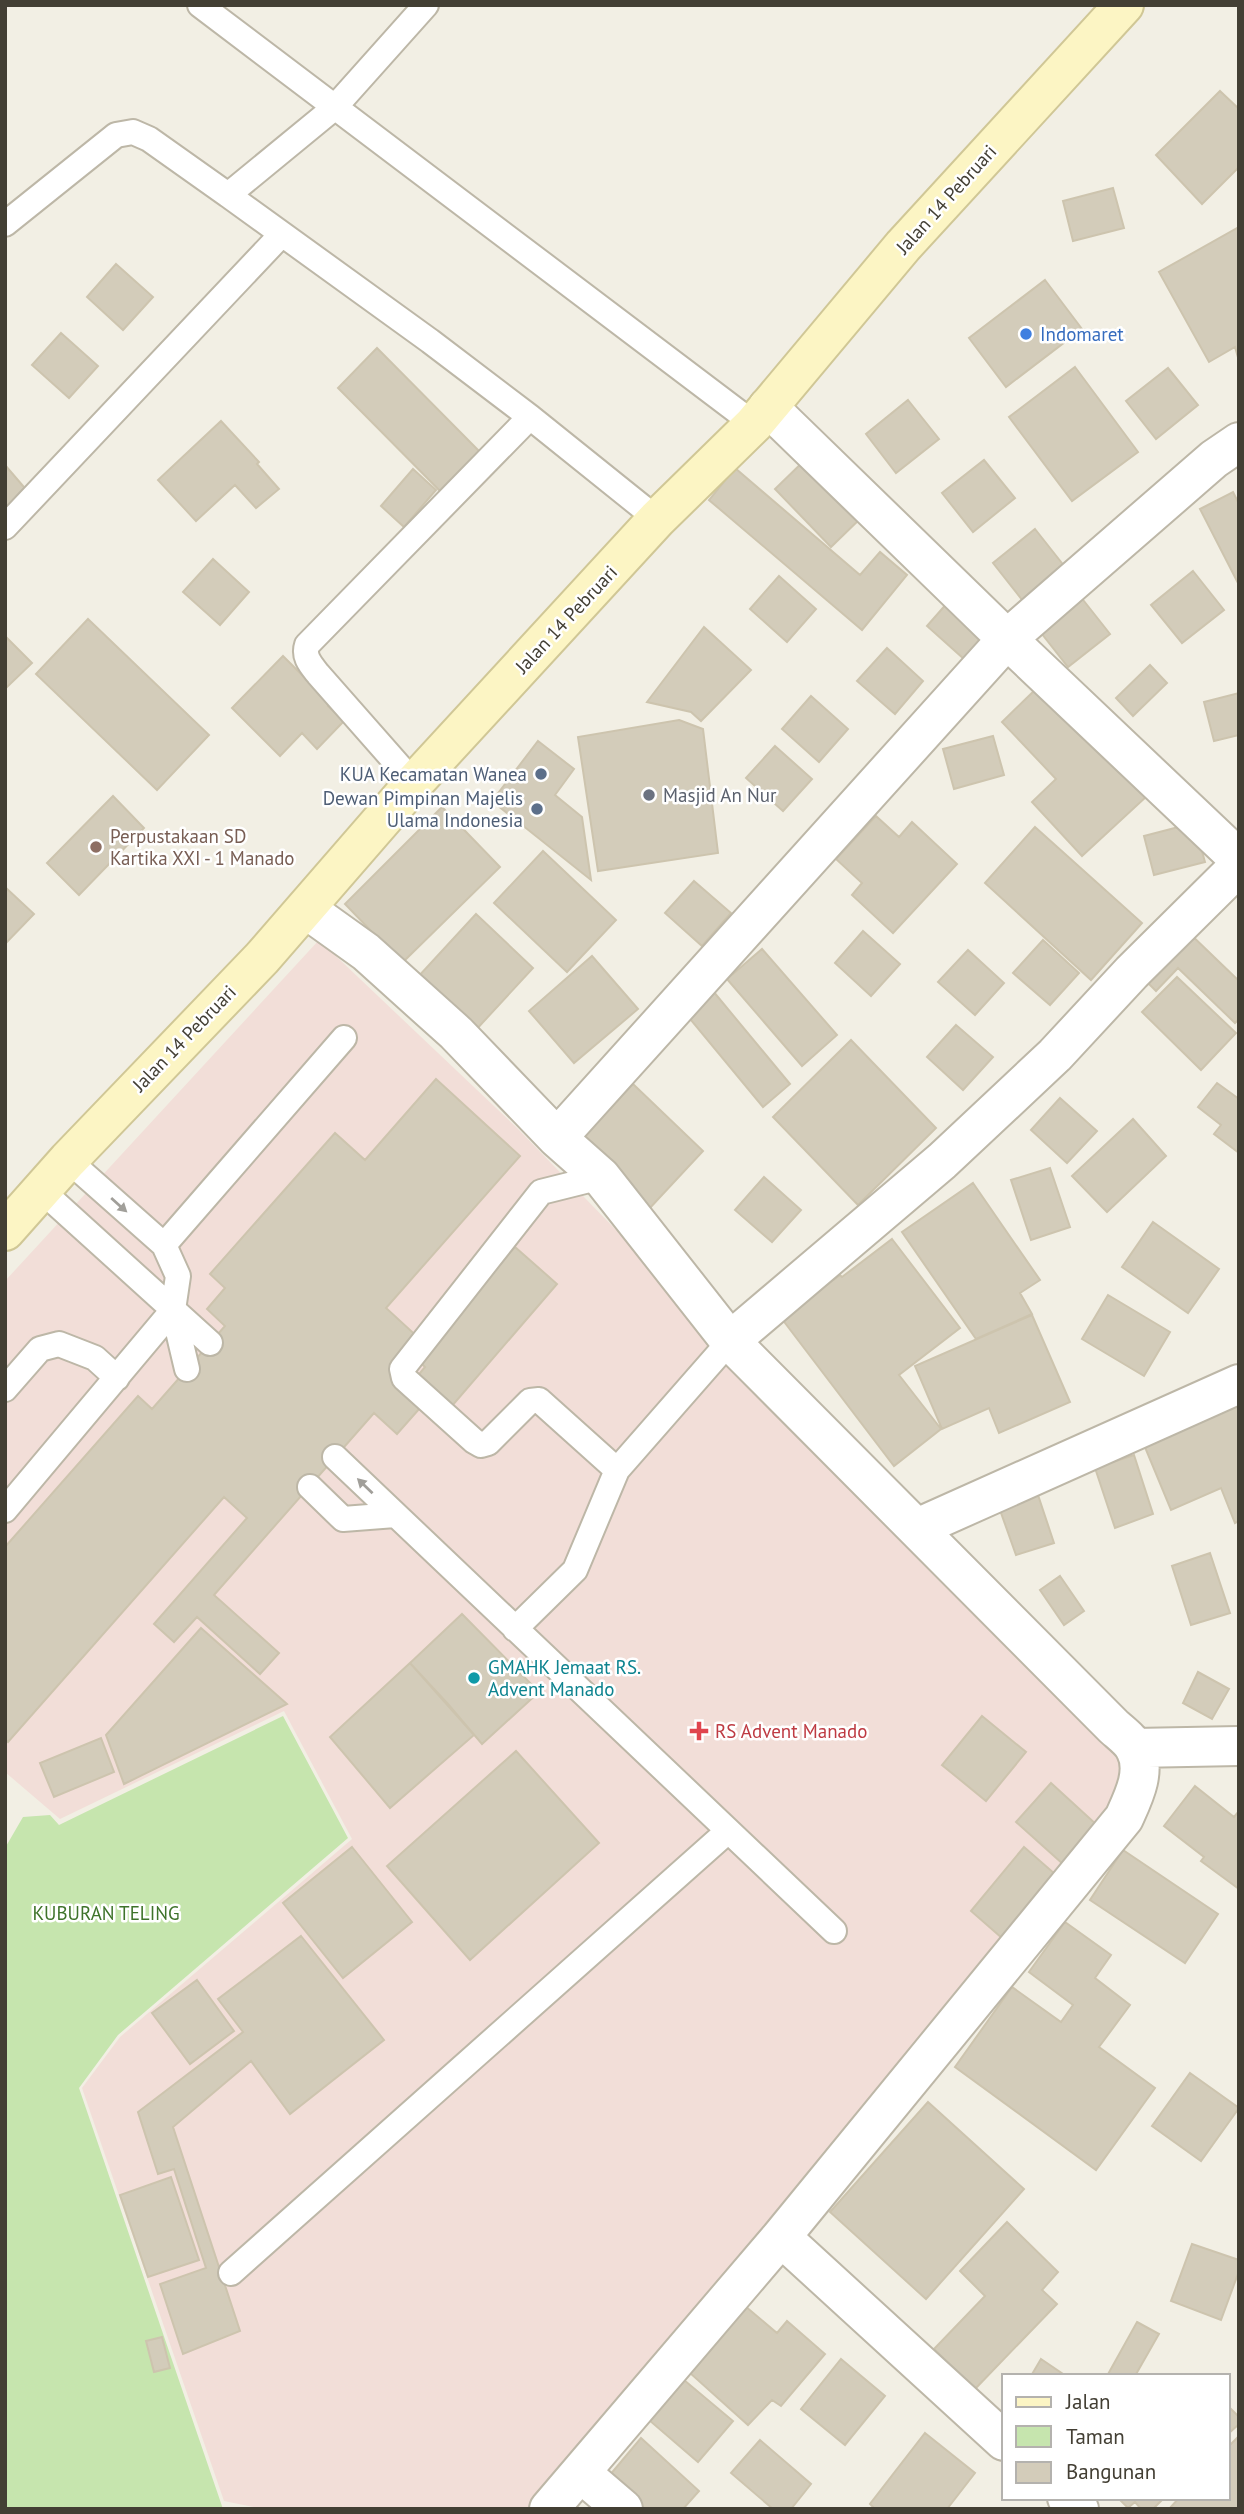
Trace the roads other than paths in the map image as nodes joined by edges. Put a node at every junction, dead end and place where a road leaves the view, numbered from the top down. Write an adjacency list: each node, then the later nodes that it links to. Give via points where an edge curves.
1 (200, 5): 4 (lane)
2 (426, 5): 4 (lane)
3 (1124, 5): 8 (main road, Jalan 14 Pebruari, via 903,246)
4 (334, 108): 5 (lane); 8 (lane)
5 (228, 195): 6 (lane, via 133,132 116,135); 7 (lane)
6 (5, 224)
7 (281, 236): 9 (lane); 12 (lane)
8 (761, 415): 11 (main road, Jalan 14 Pebruari); 13 (street)
9 (530, 417): 11 (lane); 14 (lane, via 307,645 307,659 318,674)
10 (1239, 442): 13 (street)
11 (657, 519): 14 (main road, Jalan 14 Pebruari)
12 (5, 527)
13 (1007, 639): 15 (street); 19 (street)
14 (414, 783): 17 (main road, Jalan 14 Pebruari)
15 (1239, 859)
16 (1239, 866): 26 (street, via 1055,1055 942,1161)
17 (306, 909): 19 (street, via 366,952 456,1033); 20 (main road, Jalan 14 Pebruari)
18 (344, 1038): 24 (lane)
19 (557, 1138): 21 (street)
20 (68, 1160): 22 (main road, Jalan 14 Pebruari); 24 (lane, one-way to 24)
21 (601, 1177): 26 (street); 33 (lane, via 541,1192 401,1373 477,1444 488,1443 530,1401 539,1400)
22 (41, 1190): 23 (main road, Jalan 14 Pebruari); 25 (lane)
23 (5, 1231)
24 (163, 1245): 25 (lane, via 178,1276)
25 (173, 1310): 27 (lane); 28 (lane); 29 (lane)
26 (730, 1341): 33 (lane); 37 (street)
27 (210, 1343)
28 (187, 1369)
29 (117, 1378): 31 (lane, via 95,1358 59,1344 40,1349); 35 (lane)
30 (1239, 1384): 37 (street)
31 (5, 1389)
32 (335, 1457): 36 (lane, one-way to 32)
33 (617, 1470): 38 (lane, via 575,1570)
34 (310, 1487): 36 (lane, via 343,1519)
35 (5, 1510)
36 (396, 1515): 38 (lane)
37 (917, 1528): 40 (street)
38 (515, 1629): 41 (lane)
39 (1239, 1746): 40 (street)
40 (1135, 1748): 43 (street, via 1140,1770 1124,1818)
41 (728, 1831): 42 (lane); 44 (lane)
42 (834, 1931)
43 (781, 2237): 45 (street); 46 (street)
44 (231, 2273)
45 (1002, 2439)
46 (581, 2473): 47 (street); 48 (street)
47 (549, 2509)
48 (623, 2509)

